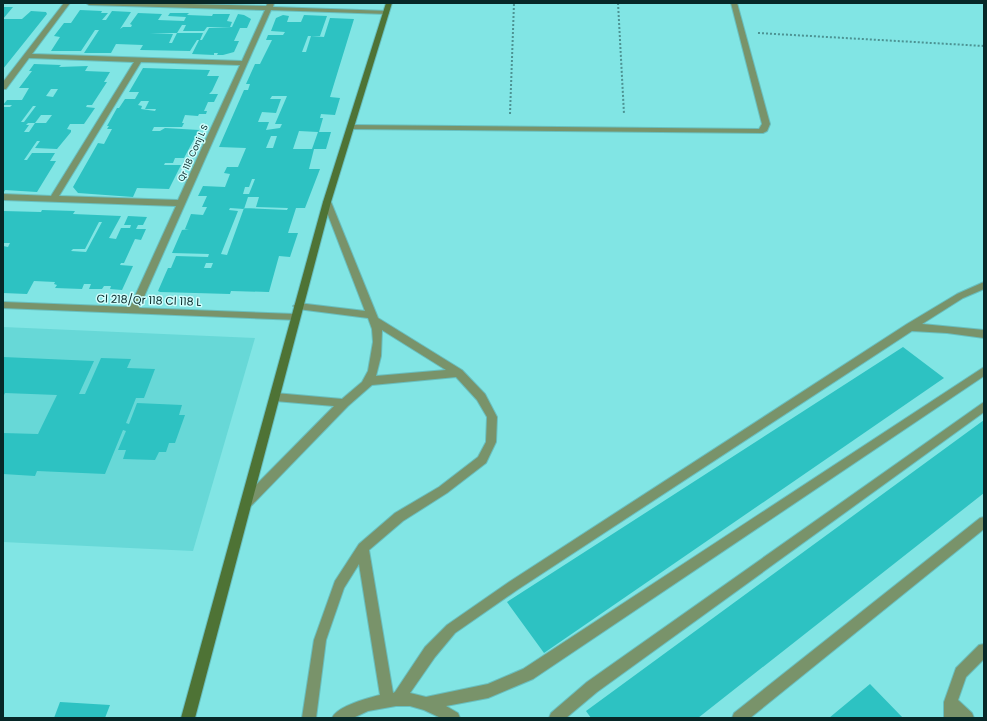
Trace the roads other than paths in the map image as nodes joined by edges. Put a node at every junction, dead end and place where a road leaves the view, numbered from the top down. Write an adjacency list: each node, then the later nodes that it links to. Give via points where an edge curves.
1 (67, 3): 7 (street)
2 (89, 3): 4 (street)
3 (734, 3): 11 (street, via 766,124 764,129 753,132)
4 (172, 4): 5 (street)
5 (270, 6): 6 (street); 9 (street, Qr 118 Conj L S)
6 (388, 7): 11 (street)
7 (27, 56): 8 (street); 10 (street)
8 (139, 59): 9 (street); 13 (street)
9 (245, 63): 15 (street, Qr 118 Conj L S)
10 (3, 87)
11 (351, 127): 14 (street)
12 (3, 197): 13 (street)
13 (54, 198): 15 (street)
14 (327, 202): 18 (street); 20 (street)
15 (181, 203): 19 (street, Qr 118 Conj L S)
16 (984, 285): 22 (street, via 960,296)
17 (3, 306): 19 (street, Cl 218/Qr 118 Cl 118 L)
18 (298, 306): 20 (street); 21 (street)
19 (134, 311): 21 (street, Cl 218/Qr 118 Cl 118 L)
20 (372, 317): 25 (street); 26 (street, via 377,329 378,347)
21 (295, 318): 27 (street)
22 (910, 327): 23 (street); 34 (street, via 451,629)
23 (984, 334)
24 (984, 371): 36 (street, via 528,674 488,690)
25 (458, 373): 26 (street); 32 (street, via 481,397 492,418 491,442 482,460 443,490 399,517)
26 (369, 381): 28 (street)
27 (275, 397): 28 (street); 30 (street)
28 (344, 403): 30 (street)
29 (984, 406): 41 (street, via 592,687)
30 (247, 502): 37 (street)
31 (984, 522): 42 (street)
32 (363, 548): 34 (street); 38 (street, via 339,586 320,640)
33 (984, 650): 35 (street, via 961,673)
34 (393, 699): 36 (street); 39 (street, via 363,705)
35 (950, 702): 43 (street); 44 (street)
36 (427, 703): 40 (street)
37 (188, 718)
38 (309, 718)
39 (339, 718)
40 (453, 718)
41 (556, 718)
42 (739, 718)
43 (951, 718)
44 (967, 718)

